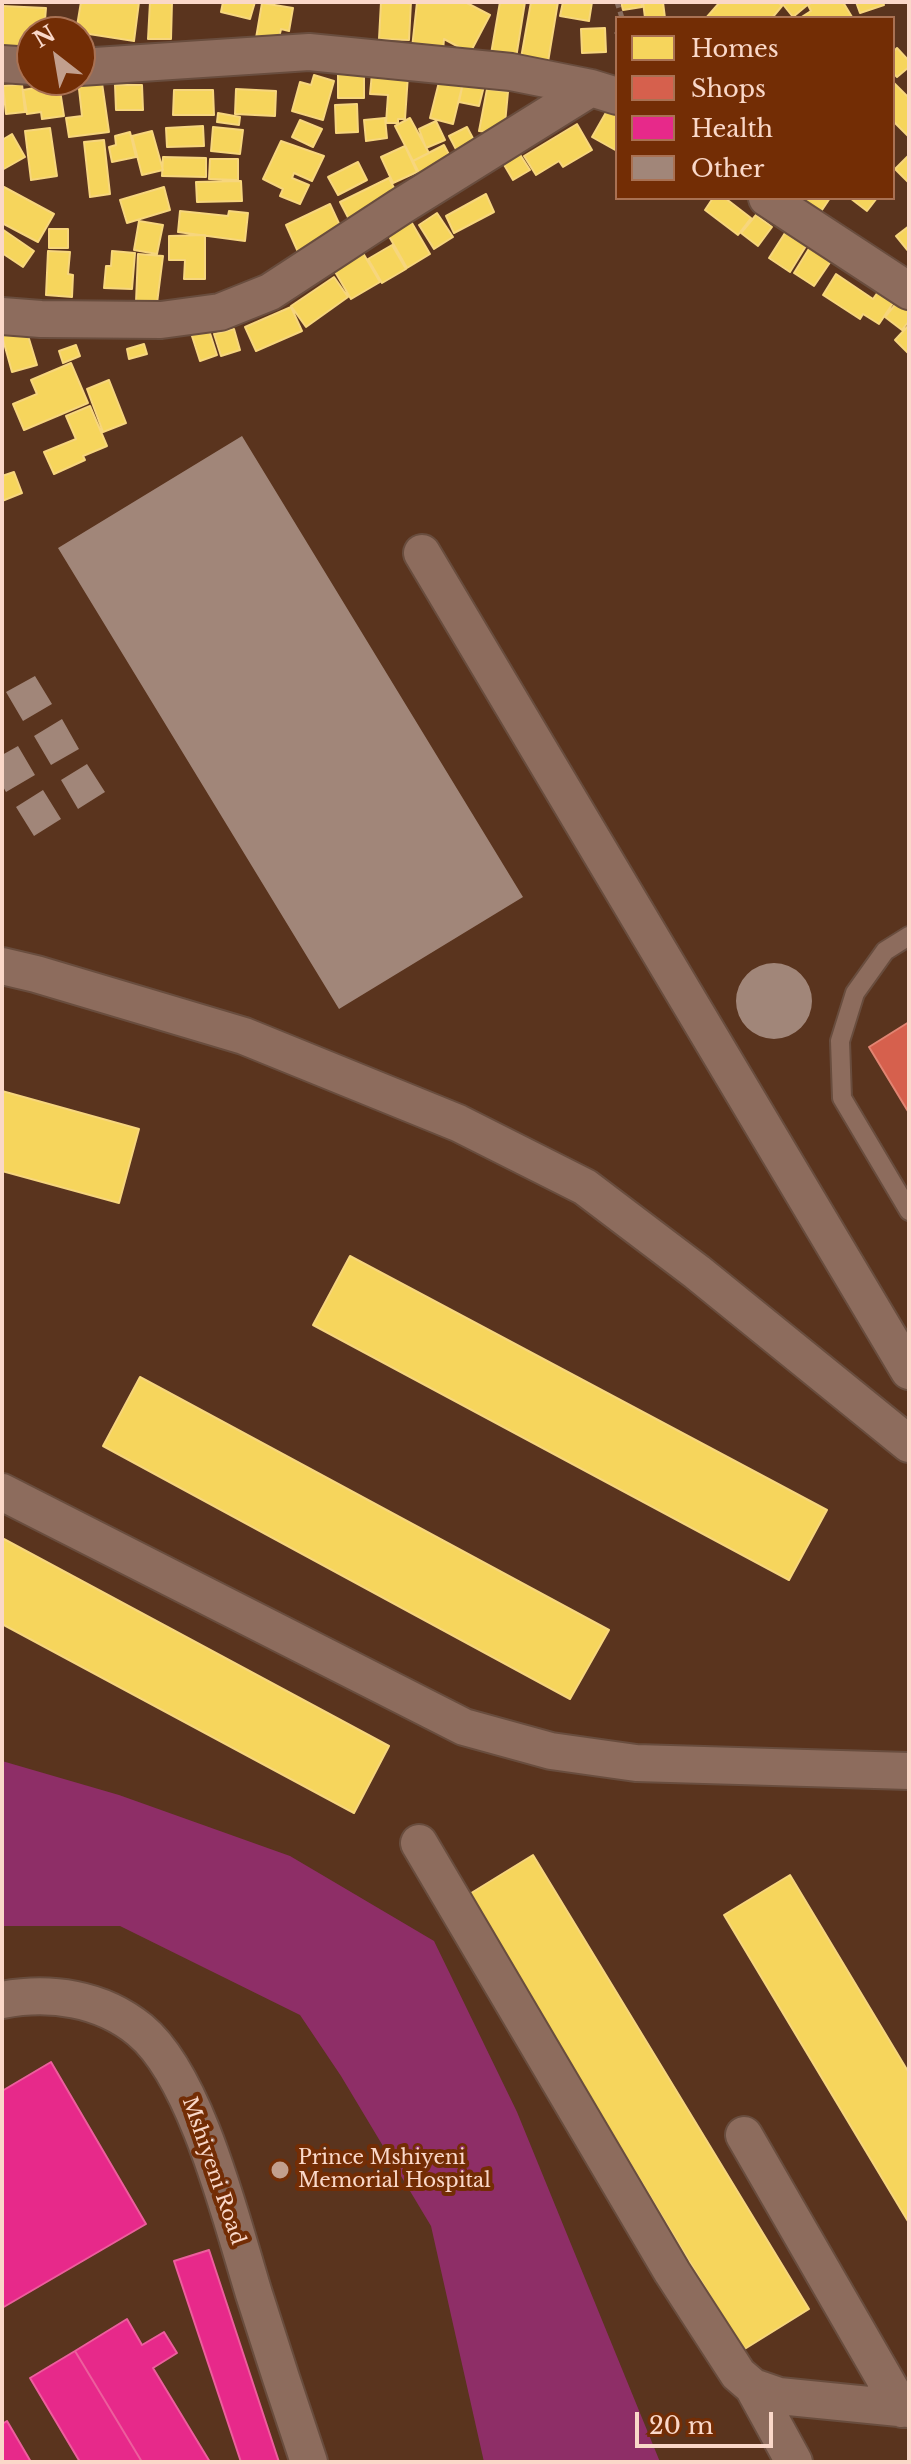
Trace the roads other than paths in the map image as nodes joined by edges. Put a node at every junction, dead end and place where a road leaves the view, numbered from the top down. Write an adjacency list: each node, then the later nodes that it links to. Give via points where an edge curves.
1 (96, 66): 2 (street, via 309,52 511,72)
2 (604, 92): 5 (street, via 423,192 270,292 220,312 161,320)
3 (770, 200): 4 (street)
4 (909, 291)
5 (2, 316)
6 (422, 553): 10 (street)
7 (909, 936): 9 (lane, via 885,951 855,993 840,1041 842,1098)
8 (2, 966): 11 (street, via 244,1036 458,1123 585,1187)
9 (909, 1211)
10 (909, 1371)
11 (909, 1444)
12 (2, 1492): 13 (street, via 464,1727 551,1751 636,1763)
13 (909, 1771)
14 (419, 1843): 17 (street, via 672,2272 738,2374)
15 (2, 2000): 19 (street, Mshiyeni Road, via 29,1995 72,1998 109,2009 141,2031 185,2089)
16 (744, 2135): 18 (street)
17 (753, 2387): 18 (street, via 779,2396); 20 (street)
18 (905, 2409)
19 (309, 2462)
20 (794, 2462)

